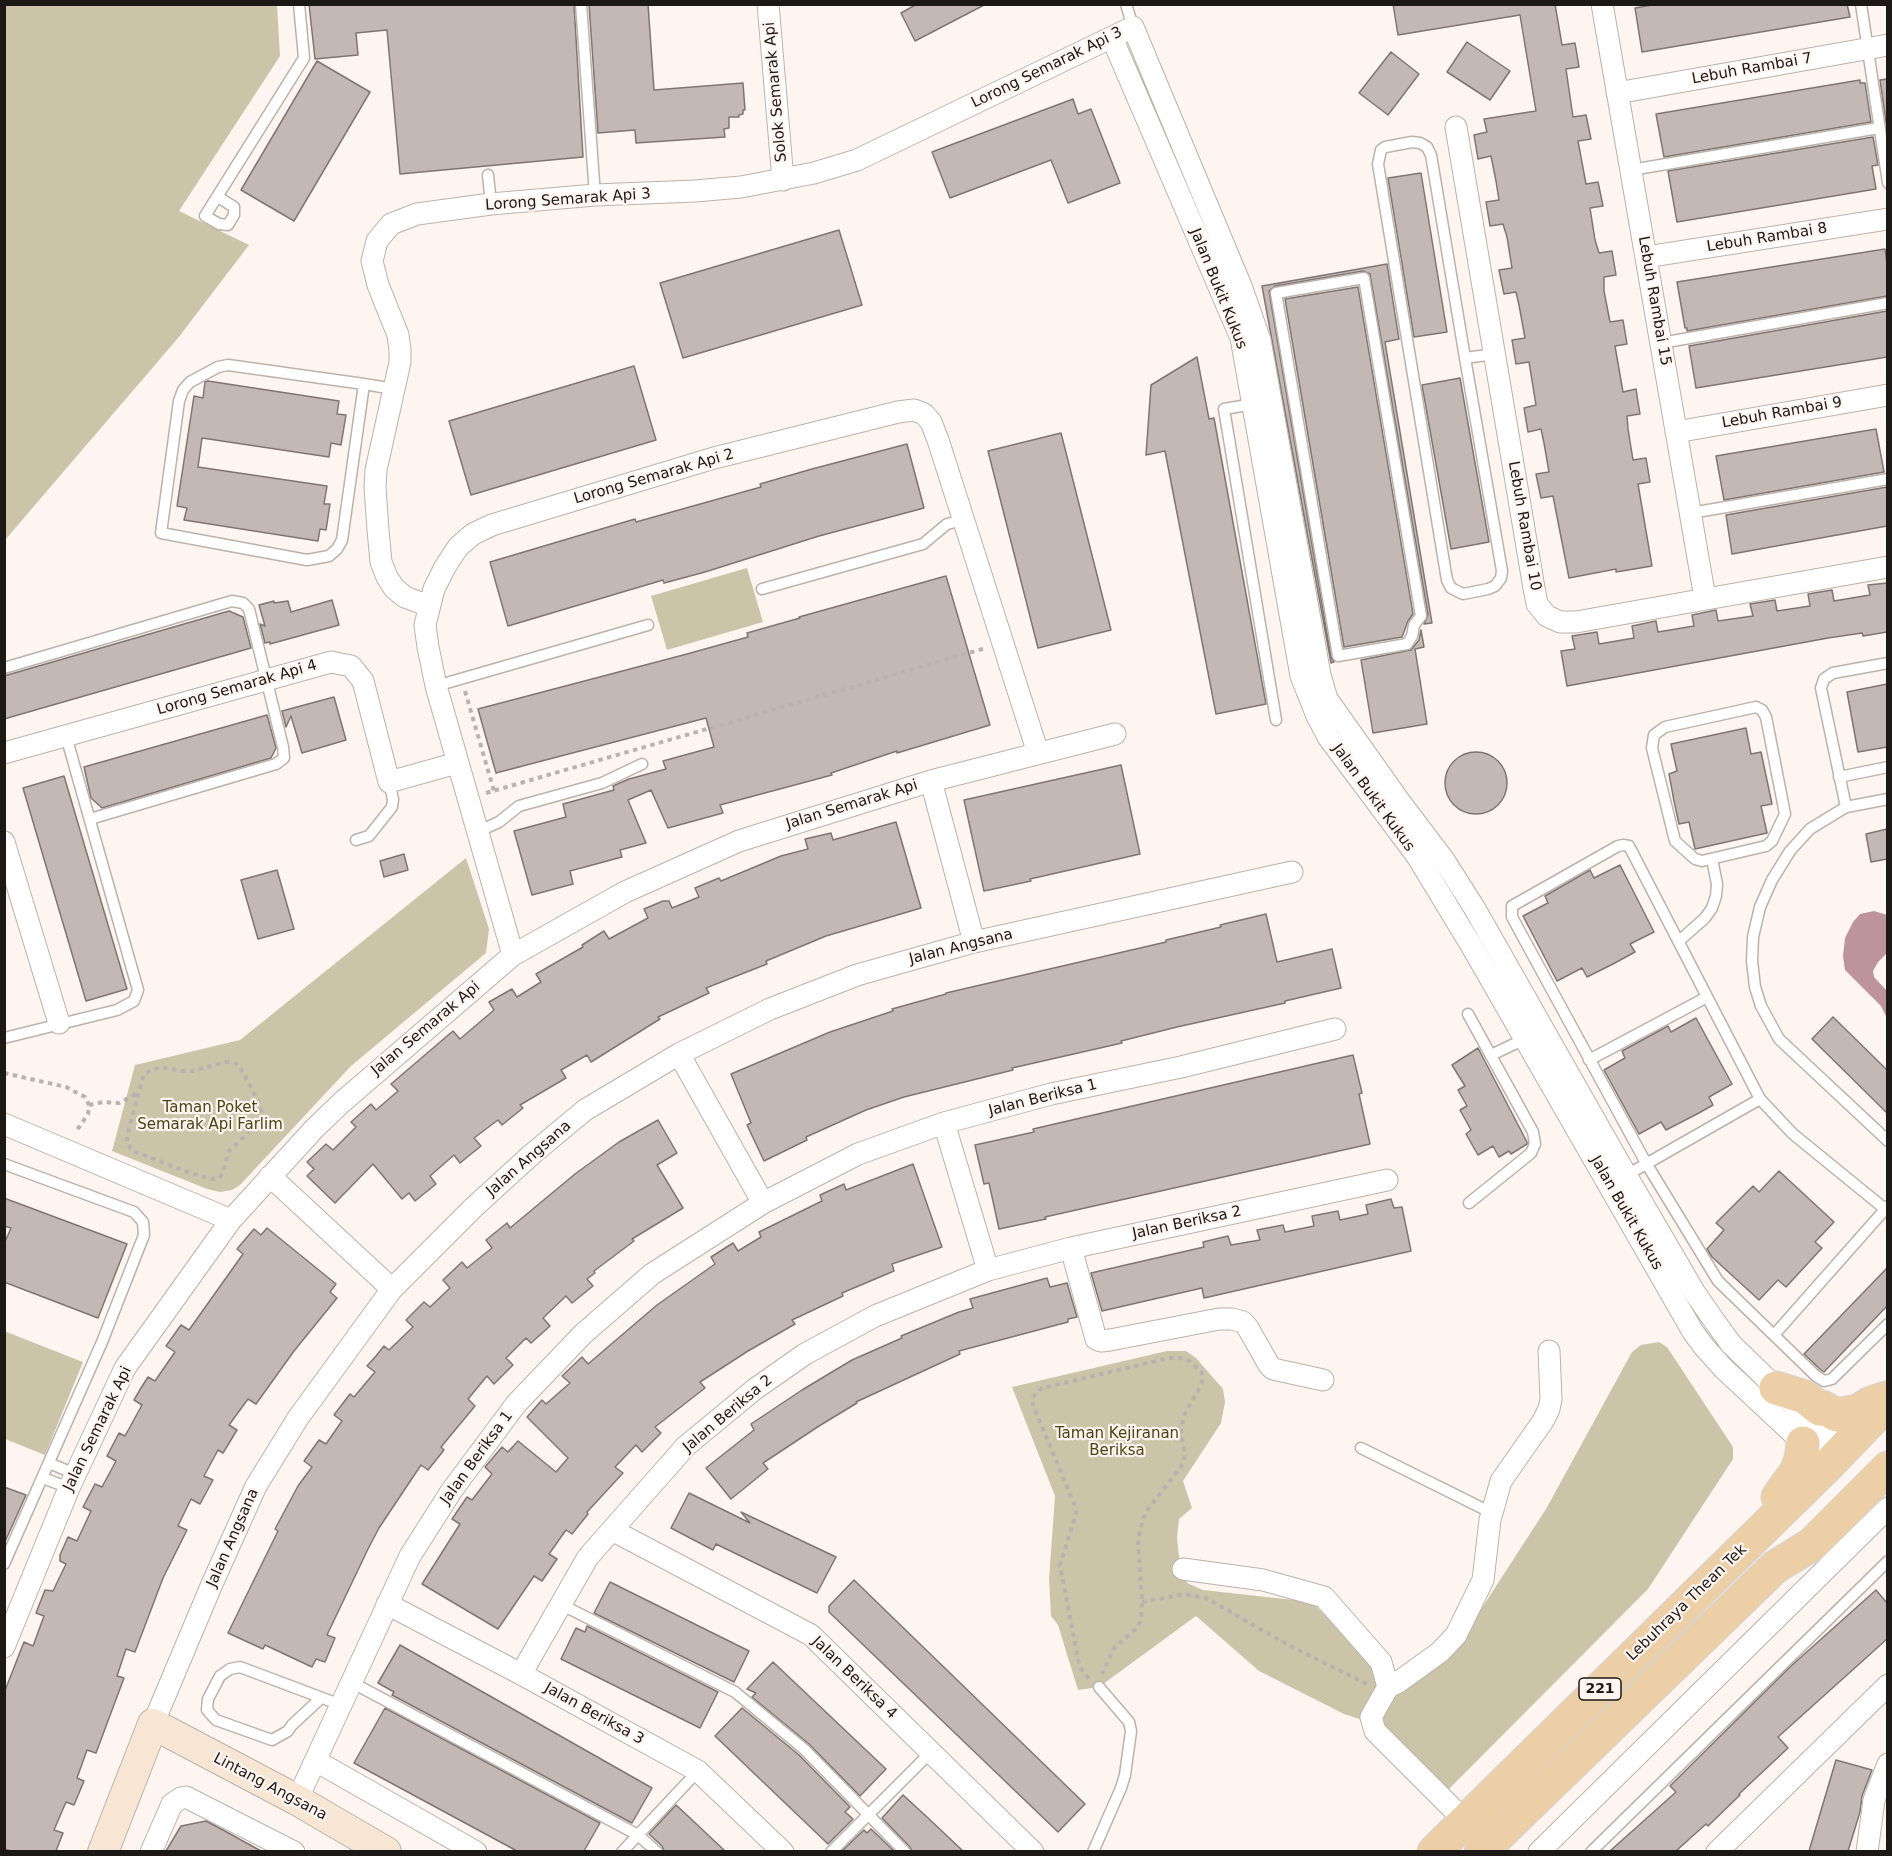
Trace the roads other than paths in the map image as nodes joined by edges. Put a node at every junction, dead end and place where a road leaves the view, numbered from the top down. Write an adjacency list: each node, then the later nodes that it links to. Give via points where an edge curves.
1 (299, 4): 18 (lane, via 304,58)
2 (581, 4): 17 (lane)
3 (768, 4): 15 (street, Solok Semarak Api)
4 (1126, 4): 7 (lane)
5 (1861, 4): 9 (lane)
6 (1603, 5): 10 (street, Lebuh Rambai 15)
7 (1133, 27): 8 (street, Lorong Semarak Api 3); 29 (street, Jalan Bukit Kukus, via 1260,340)
8 (1112, 38): 15 (street, Lorong Semarak Api 3, via 857,160); 29 (street, Jalan Bukit Kukus, via 1241,338)
9 (1877, 46): 10 (street, Lebuh Rambai 7); 12 (lane)
10 (1617, 93): 13 (street, Lebuh Rambai 15)
11 (1456, 127): 24 (street, Lebuh Rambai 10)
12 (1879, 128): 13 (lane); 16 (lane)
13 (1631, 170): 21 (street, Lebuh Rambai 15)
14 (488, 175): 19 (lane)
15 (783, 180): 17 (street, Lorong Semarak Api 3, via 695,191)
16 (1887, 183)
17 (595, 195): 19 (street, Lorong Semarak Api 3)
18 (218, 197)
19 (491, 204): 27 (street, Lorong Semarak Api 3, via 417,214 391,224 377,241 372,261 400,350)
20 (1887, 219): 21 (street, Lebuh Rambai 8)
21 (1646, 257): 23 (street, Lebuh Rambai 15)
22 (1887, 303): 23 (lane)
23 (1661, 344): 30 (street, Lebuh Rambai 15)
24 (1495, 354): 25 (lane); 39 (street, Lebuh Rambai 10, via 1535,596 1547,616 1560,622 1576,622)
25 (1465, 358): 25 (lane, via 1502,571 1495,586 1463,594 1451,588 1447,580 1378,164 1385,147 1420,143 1431,155)
26 (364, 384): 26 (lane, via 228,365 190,382 179,401 161,533 308,560 329,556 342,540); 27 (lane)
27 (394, 388): 40 (street, Lorong Semarak Api 3, via 376,470 381,562 394,588)
28 (1887, 395): 30 (street, Lebuh Rambai 9)
29 (1262, 402): 32 (street, Jalan Bukit Kukus); 46 (lane, via 1224,409); 72 (street, Jalan Bukit Kukus, via 1301,676 1310,699 1328,737 1417,856)
30 (1676, 432): 35 (street, Lebuh Rambai 15)
31 (1300, 436): 32 (lane); 33 (lane); 33 (lane, via 1276,293 1364,278 1421,616 1407,644 1338,656)
32 (1279, 449): 33 (lane); 72 (street, Jalan Bukit Kukus, via 1327,699 1475,909)
33 (1303, 453)
34 (1887, 479): 35 (lane)
35 (1690, 513): 39 (street, Lebuh Rambai 15)
36 (963, 519): 38 (lane, via 947,524 923,544); 40 (street, Lorong Semarak Api 2, via 932,422 914,410 898,412 714,458 492,525 458,547); 50 (street, Lorong Semarak Api 2)
37 (1887, 567): 39 (street, Lebuh Rambai 10)
38 (762, 589)
39 (1705, 598)
40 (429, 606): 45 (street, Lorong Semarak Api 2, via 426,625)
41 (648, 625): 45 (lane)
42 (1887, 663): 54 (lane, via 1833,673 1824,679 1822,695)
43 (4, 668): 44 (lane, via 232,601 249,609)
44 (266, 680): 48 (street, Lorong Semarak Api 4); 56 (street, Lorong Semarak Api 4, via 331,662 351,666 363,681); 59 (lane, via 284,758 276,764)
45 (436, 686): 51 (street, Lorong Semarak Api 2)
46 (1276, 720)
47 (1116, 734): 50 (street, Jalan Semarak Api)
48 (66, 736): 49 (street, Lorong Semarak Api 4); 59 (lane)
49 (4, 753)
50 (1038, 753): 55 (street, Jalan Semarak Api)
51 (457, 763): 56 (street); 60 (street, Lorong Semarak Api 2)
52 (642, 764): 60 (lane, via 602,783 519,806 499,822)
53 (1887, 767): 54 (lane)
54 (1839, 777): 58 (lane)
55 (931, 781): 66 (street); 67 (street, Jalan Semarak Api, via 739,842 625,892)
56 (389, 782): 61 (lane, via 392,807 369,836)
57 (1887, 799): 58 (lane)
58 (1846, 807): 80 (lane, via 1810,829 1772,880 1753,937 1755,987 1779,1039)
59 (90, 819): 70 (lane, via 138,990 134,1001 117,1010)
60 (477, 832): 67 (street, Lorong Semarak Api 2)
61 (356, 840)
62 (4, 842): 70 (street)
63 (1712, 859): 63 (lane, via 1695,859 1675,841 1652,741 1665,727 1755,707 1766,717 1785,813 1766,846); 65 (lane, via 1717,884 1712,908)
64 (1292, 872): 66 (street, Jalan Angsana)
65 (1679, 941): 68 (lane); 76 (lane, via 1629,846 1623,845 1512,906 1512,917)
66 (974, 942): 74 (street, Jalan Angsana, via 857,975 770,1009)
67 (513, 955): 83 (street, Jalan Semarak Api, via 341,1102)
68 (1707, 997): 76 (lane); 77 (lane)
69 (1468, 1014): 75 (lane)
70 (59, 1023): 73 (lane)
71 (1335, 1029): 78 (street, Jalan Beriksa 1, via 1051,1094)
72 (1535, 1034): 75 (lane); 85 (street, Jalan Bukit Kukus)
73 (4, 1038)
74 (679, 1054): 86 (street); 92 (street, Jalan Angsana, via 585,1110 482,1200)
75 (1491, 1055): 87 (lane, via 1533,1132 1535,1144 1531,1153)
76 (1589, 1060): 81 (lane)
77 (1760, 1099): 81 (lane); 88 (lane, via 1793,1134)
78 (944, 1123): 86 (street, Jalan Beriksa 1, via 858,1154); 91 (street)
79 (4, 1125): 89 (street)
80 (1887, 1141)
81 (1646, 1162): 85 (lane); 94 (lane, via 1718,1281)
82 (4, 1164): 104 (lane, via 134,1212 142,1222 144,1235)
83 (270, 1176): 89 (street, Jalan Semarak Api); 92 (street)
84 (1387, 1180): 90 (street, Jalan Beriksa 2)
85 (1618, 1180): 97 (street, Jalan Bukit Kukus, via 1731,1344); 101 (street, Jalan Bukit Kukus, via 1693,1332)
86 (763, 1203): 116 (street, Jalan Beriksa 1, via 652,1274 583,1334 516,1404 452,1490 410,1556)
87 (1469, 1203)
88 (1886, 1208): 94 (lane)
89 (231, 1220): 107 (street, Jalan Semarak Api, via 125,1368)
90 (1071, 1248): 91 (street, Jalan Beriksa 2); 96 (street, via 1096,1339 1110,1340 1219,1318 1232,1319 1248,1328 1273,1369)
91 (988, 1270): 111 (street, Jalan Beriksa 2, via 875,1316 788,1365 686,1446)
92 (392, 1289): 126 (street, Jalan Angsana, via 298,1418 256,1486)
93 (1887, 1324): 94 (lane, via 1828,1381 1816,1376)
94 (1774, 1335)
95 (1549, 1351): 109 (street, via 1549,1409 1501,1481)
96 (1323, 1380)
97 (1776, 1388): 98 (main road, via 1805,1397 1820,1409 1837,1415); 103 (street, Jalan Bukit Kukus)
98 (1887, 1398)
99 (1887, 1403): 103 (main road, Lebuhraya Thean Tek / 221)
100 (1887, 1437): 103 (main road, 221, via 1854,1459)
101 (1803, 1443): 103 (street, Jalan Bukit Kukus); 110 (main road, via 1796,1472 1777,1499)
102 (1361, 1448): 109 (lane)
103 (1836, 1460): 110 (main road, Lebuhraya Thean Tek / 221); 114 (main road, 221, via 1820,1505)
104 (49, 1463): 106 (lane); 107 (lane)
105 (1887, 1468): 114 (main road, 221, via 1811,1545)
106 (43, 1478): 107 (lane); 113 (lane)
107 (72, 1481): 118 (street, Jalan Semarak Api)
108 (1887, 1508): 149 (street)
109 (1492, 1513): 123 (street, via 1483,1580 1456,1635 1440,1652)
110 (1766, 1526): 133 (main road, Lebuhraya Thean Tek / 221)
111 (612, 1530): 117 (street, Jalan Beriksa 2, via 588,1557); 127 (street, Jalan Beriksa 4, via 811,1635)
112 (1887, 1561): 150 (lane)
113 (4, 1564)
114 (1775, 1567): 148 (main road, 221)
115 (1183, 1569): 123 (street, via 1263,1580 1324,1597 1381,1662)
116 (387, 1604): 119 (street, Jalan Beriksa 3); 120 (street, Jalan Beriksa 1)
117 (562, 1605): 119 (street, Jalan Beriksa 2); 132 (lane, via 735,1692 804,1749)
118 (4, 1647)
119 (521, 1674): 130 (street, Jalan Beriksa 3)
120 (351, 1682): 125 (street, Jalan Beriksa 1); 134 (lane)
121 (1887, 1685): 151 (street)
122 (1099, 1687): 146 (lane, via 1131,1731 1125,1776)
123 (1386, 1690): 133 (street, via 1371,1717 1375,1731)
124 (321, 1698): 124 (lane, via 288,1731 272,1740 216,1720 207,1710 207,1699 220,1676 240,1667); 125 (lane)
125 (341, 1705): 128 (street, Jalan Beriksa 1)
126 (153, 1724): 131 (main road, Lintang Angsana); 135 (main road, Jalan Angsana)
127 (931, 1752): 132 (lane); 145 (street, Jalan Beriksa 4)
128 (316, 1761): 131 (street, Jalan Beriksa 1); 139 (street)
129 (1887, 1764): 152 (street, via 1874,1800)
130 (698, 1771): 134 (lane); 142 (street, Jalan Beriksa 3)
131 (297, 1800): 138 (main road, Lintang Angsana)
132 (867, 1814): 143 (lane); 144 (lane)
133 (1465, 1821): 147 (main road, Lebuhraya Thean Tek / 221)
134 (638, 1835): 140 (lane); 141 (lane)
135 (103, 1851)
136 (151, 1851): 137 (street, via 172,1804 186,1797)
137 (294, 1851)
138 (386, 1851)
139 (476, 1851)
140 (622, 1851)
141 (657, 1851)
142 (783, 1851)
143 (831, 1851)
144 (905, 1851)
145 (1033, 1851)
146 (1093, 1851)
147 (1434, 1851)
148 (1481, 1851)
149 (1539, 1851)
150 (1591, 1851)
151 (1717, 1851)
152 (1867, 1851)

